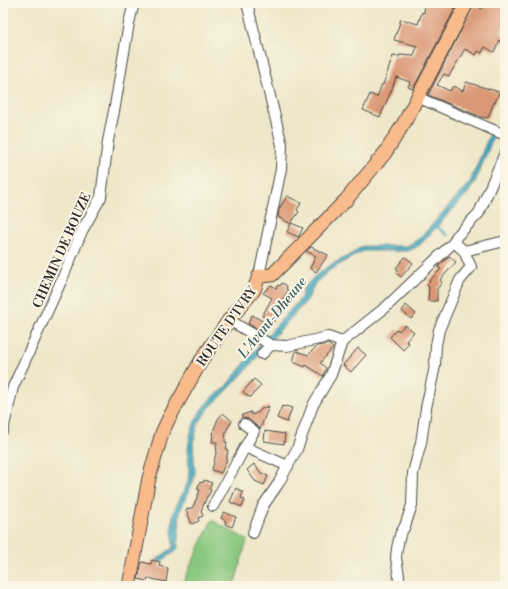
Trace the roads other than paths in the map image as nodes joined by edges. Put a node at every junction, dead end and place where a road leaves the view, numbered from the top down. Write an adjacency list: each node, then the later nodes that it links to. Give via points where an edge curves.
1 (134, 3): 16 (street, CHEMIN DE BOUZE, via 100,196 13,387)
2 (247, 3): 10 (street, via 282,145 281,169)
3 (467, 3): 4 (main road, ROUTE D'IVRY)
4 (417, 97): 5 (street); 10 (main road, ROUTE D'IVRY, via 385,153 346,200 272,275)
5 (505, 135)
6 (505, 153): 7 (street, via 479,212)
7 (454, 242): 9 (street); 12 (street, via 386,307)
8 (505, 242): 9 (street)
9 (464, 251): 22 (street, via 470,267 460,280 438,330 435,366 413,473 412,505 397,548)
10 (259, 276): 11 (main road, ROUTE D'IVRY, via 254,290)
11 (229, 320): 13 (street); 21 (main road, ROUTE D'IVRY, via 191,377 162,433 149,478)
12 (342, 342): 13 (street, via 328,337 287,346); 18 (street, via 331,375 313,405 298,449)
13 (267, 343): 14 (street)
14 (262, 354)
15 (244, 424): 17 (street, via 254,432)
16 (3, 430)
17 (245, 447): 18 (street); 19 (street)
18 (288, 466): 20 (street, via 263,506)
19 (213, 506)
20 (253, 533)
21 (129, 586)
22 (398, 586)

